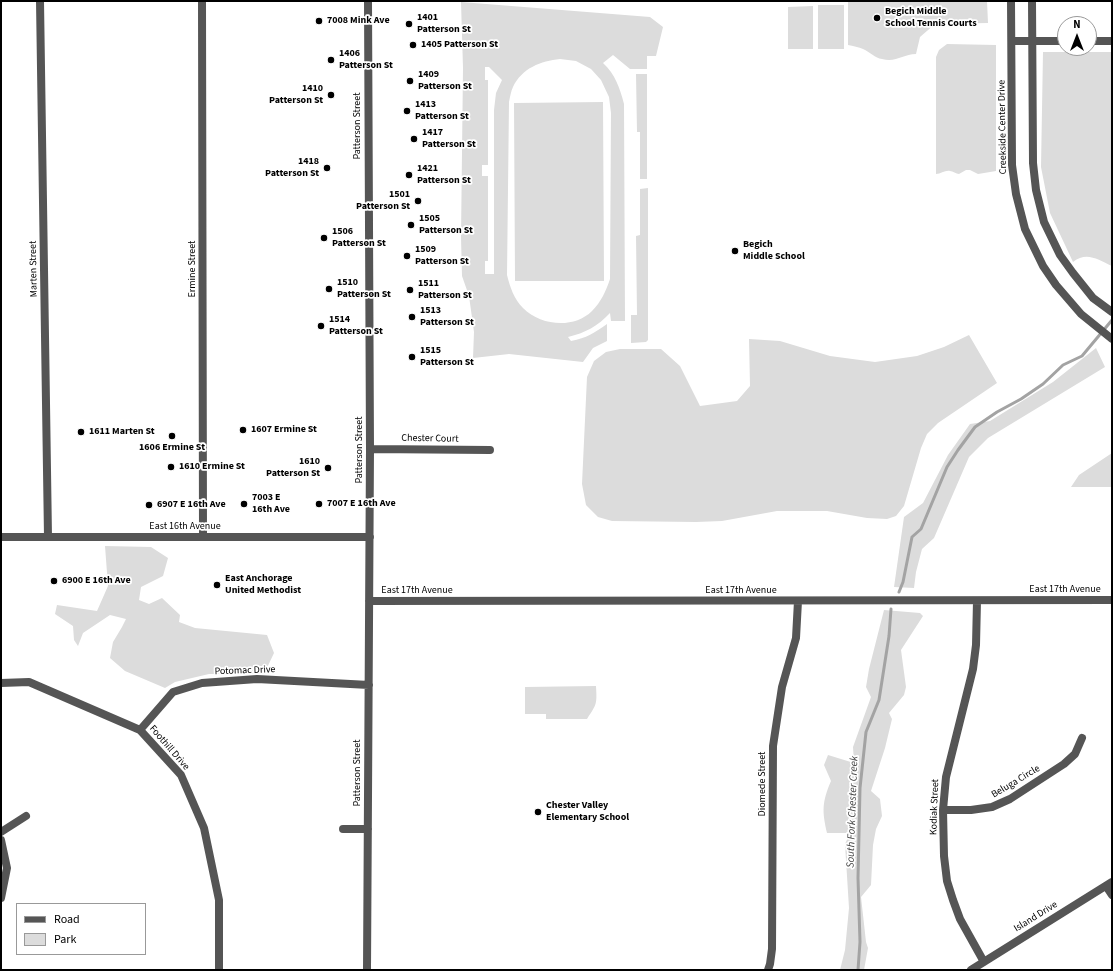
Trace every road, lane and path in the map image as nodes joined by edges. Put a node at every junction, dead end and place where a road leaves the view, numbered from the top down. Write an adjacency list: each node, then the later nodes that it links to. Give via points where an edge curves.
1 (40, 1): 16 (street, Marten Street)
2 (202, 1): 17 (street, Ermine Street)
3 (368, 1): 13 (street, Patterson Street)
4 (1011, 1): 6 (street, Creekside Center Drive)
5 (1032, 1): 7 (street)
6 (1012, 41): 7 (street); 12 (street, Creekside Center Drive, via 1012,165 1025,229 1042,266 1056,285 1081,314)
7 (1032, 41): 8 (street); 11 (street, via 1033,163 1044,222 1060,255 1073,273 1094,298)
8 (1057, 41)
9 (1097, 41): 10 (street)
10 (1112, 41)
11 (1112, 312)
12 (1112, 339)
13 (370, 448): 14 (street, Chester Court); 18 (street, Patterson Street)
14 (490, 450)
15 (1, 537): 16 (street, East 16th Avenue)
16 (48, 537): 17 (street, East 16th Avenue)
17 (203, 537): 18 (street, East 16th Avenue)
18 (370, 537): 20 (street, Patterson Street)
19 (1112, 600): 22 (street, East 17th Avenue)
20 (369, 601): 21 (street, East 17th Avenue); 24 (street, Patterson Street)
21 (798, 601): 22 (street, East 17th Avenue); 39 (street, Diomede Street, via 796,638 782,687 773,746 772,949)
22 (977, 601): 27 (street, Kodiak Street, via 973,669 946,777)
23 (1, 683): 25 (street, Foothill Drive, via 29,682)
24 (369, 685): 25 (street, Potomac Drive, via 257,679 202,683 173,692); 30 (street, Patterson Street)
25 (140, 730): 37 (street, Foothill Drive, via 180,775 204,828 219,900)
26 (1082, 738): 27 (street, Beluga Circle, via 1075,754 1064,764 1010,799 992,807)
27 (943, 810): 36 (street, Kodiak Street, via 947,881 960,919)
28 (26, 816): 31 (street)
29 (343, 829): 30 (street)
30 (368, 829): 38 (street, Patterson Street)
31 (1, 832)
32 (1, 840): 35 (street, via 7,868)
33 (1109, 884): 34 (street); 36 (street, Island Drive)
34 (1112, 895)
35 (1, 898)
36 (984, 962): 40 (street, Island Drive)
37 (219, 970)
38 (367, 970)
39 (768, 970)
40 (971, 970)

